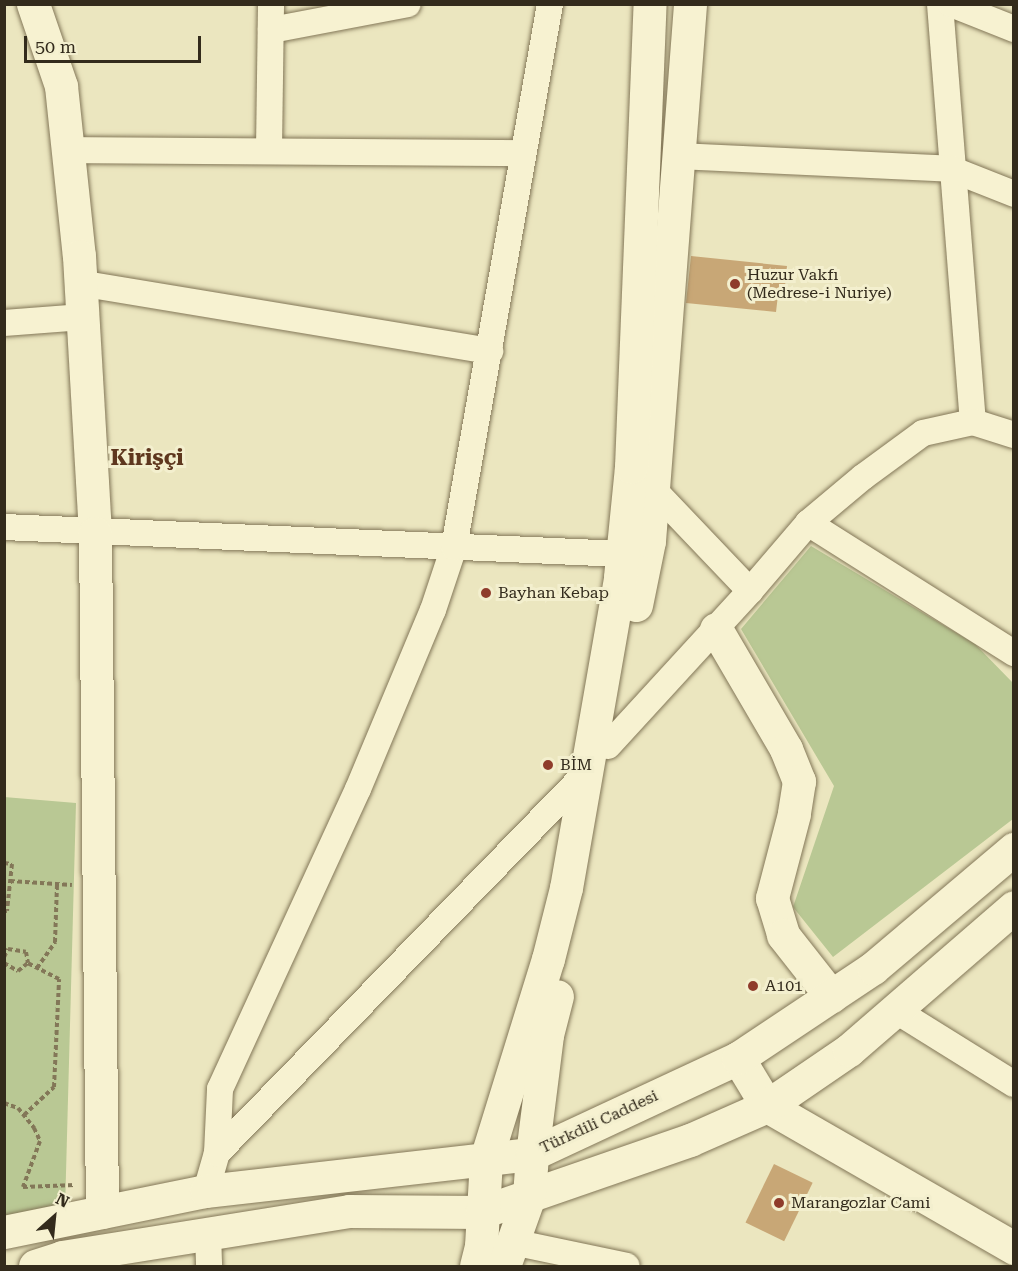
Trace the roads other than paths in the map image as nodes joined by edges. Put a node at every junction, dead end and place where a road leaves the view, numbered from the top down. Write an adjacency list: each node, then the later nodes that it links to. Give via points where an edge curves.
1 (33, 4): 12 (main road, via 61,86)
2 (271, 4): 10 (street)
3 (408, 4): 10 (street)
4 (550, 4): 13 (street)
5 (650, 4): 28 (main road, via 631,455)
6 (690, 4): 14 (main road)
7 (940, 4): 15 (street)
8 (951, 4): 9 (street)
9 (1014, 28)
10 (271, 30): 11 (street)
11 (269, 149): 12 (street); 13 (street)
12 (68, 150): 17 (main road)
13 (523, 153): 20 (street)
14 (678, 156): 15 (street); 23 (main road)
15 (951, 170): 16 (street); 21 (street)
16 (1014, 194)
17 (79, 283): 18 (main road); 20 (street)
18 (83, 317): 19 (street); 26 (main road)
19 (4, 323)
20 (490, 351): 27 (street)
21 (973, 422): 22 (street); 24 (street, via 922,433)
22 (1014, 435)
23 (653, 489): 29 (street); 32 (main road, via 649,541)
24 (807, 523): 29 (street); 31 (street)
25 (4, 527): 26 (street)
26 (95, 533): 27 (street); 46 (main road)
27 (454, 547): 28 (street); 41 (street, via 433,610 358,789 220,1089)
28 (622, 554): 33 (main road)
29 (750, 591): 30 (street)
30 (716, 629): 32 (street); 36 (main road, via 786,749 798,781 794,814 772,898 783,935)
31 (1014, 653)
32 (608, 746): 42 (main road, via 589,876 547,1035)
33 (585, 774): 41 (street); 43 (main road, via 566,888 548,959)
34 (1014, 849): 36 (main road, Türkdili Caddesi, via 873,968)
35 (1009, 918): 37 (main road)
36 (831, 996): 38 (main road, Türkdili Caddesi)
37 (895, 1010): 39 (street); 40 (main road, via 849,1050)
38 (738, 1058): 40 (main road); 42 (main road, Türkdili Caddesi)
39 (1014, 1084)
40 (767, 1106): 45 (main road, via 690,1140); 50 (main road)
41 (217, 1154): 44 (street)
42 (532, 1154): 43 (main road, Türkdili Caddesi); 45 (main road)
43 (486, 1159): 44 (main road, Türkdili Caddesi); 47 (main road)
44 (206, 1191): 46 (main road, Türkdili Caddesi)
45 (529, 1196): 47 (main road); 51 (main road)
46 (102, 1198): 48 (main road, Türkdili Caddesi)
47 (482, 1212): 49 (main road, via 348,1211); 54 (main road)
48 (4, 1233)
49 (208, 1234): 52 (main road, via 62,1257); 53 (street)
50 (1014, 1248)
51 (508, 1254): 55 (street)
52 (35, 1266)
53 (208, 1266)
54 (476, 1266)
55 (619, 1266)

